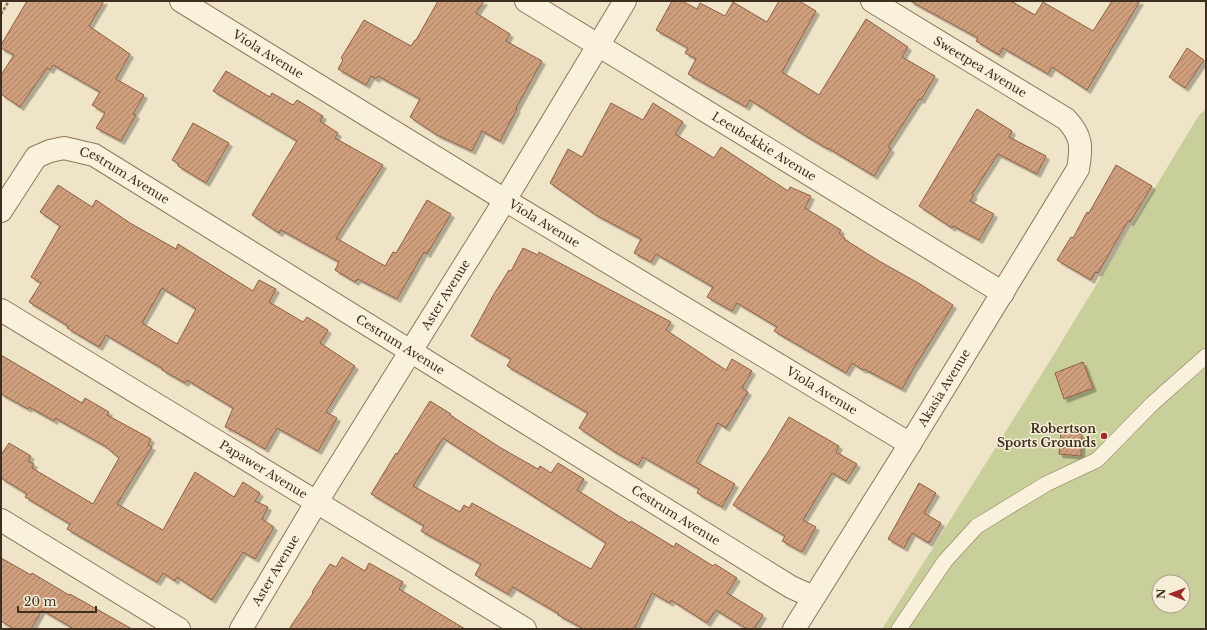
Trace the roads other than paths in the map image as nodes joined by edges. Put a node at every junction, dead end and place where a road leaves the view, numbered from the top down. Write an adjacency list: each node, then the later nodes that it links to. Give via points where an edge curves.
1 (181, 1): 7 (street, Viola Avenue)
2 (526, 1): 5 (street, Leeubekkie Avenue)
3 (625, 1): 5 (street, Aster Avenue)
4 (872, 1): 6 (street, Sweetpea Avenue, via 1066,119 1075,128)
5 (598, 45): 7 (street, Aster Avenue); 9 (street, Leeubekkie Avenue)
6 (1080, 142): 9 (street, Akasia Avenue, via 1078,169)
7 (505, 200): 11 (street, Aster Avenue); 13 (street, Viola Avenue)
8 (1, 211): 11 (street, Cestrum Avenue, via 36,157 64,148 94,155)
9 (1003, 293): 13 (street, Akasia Avenue)
10 (1, 310): 14 (street, Papawer Avenue)
11 (411, 350): 14 (street, Aster Avenue); 16 (street, Cestrum Avenue, via 791,587)
12 (1206, 356): 21 (lane, via 1153,403 1097,460 1046,484 977,526 945,561)
13 (910, 444): 16 (street, Akasia Avenue)
14 (316, 503): 18 (street, Aster Avenue); 19 (street, Papawer Avenue)
15 (1, 520): 17 (street)
16 (813, 597): 20 (street, Akasia Avenue)
17 (179, 629)
18 (241, 629)
19 (524, 629)
20 (794, 629)
21 (899, 629)

